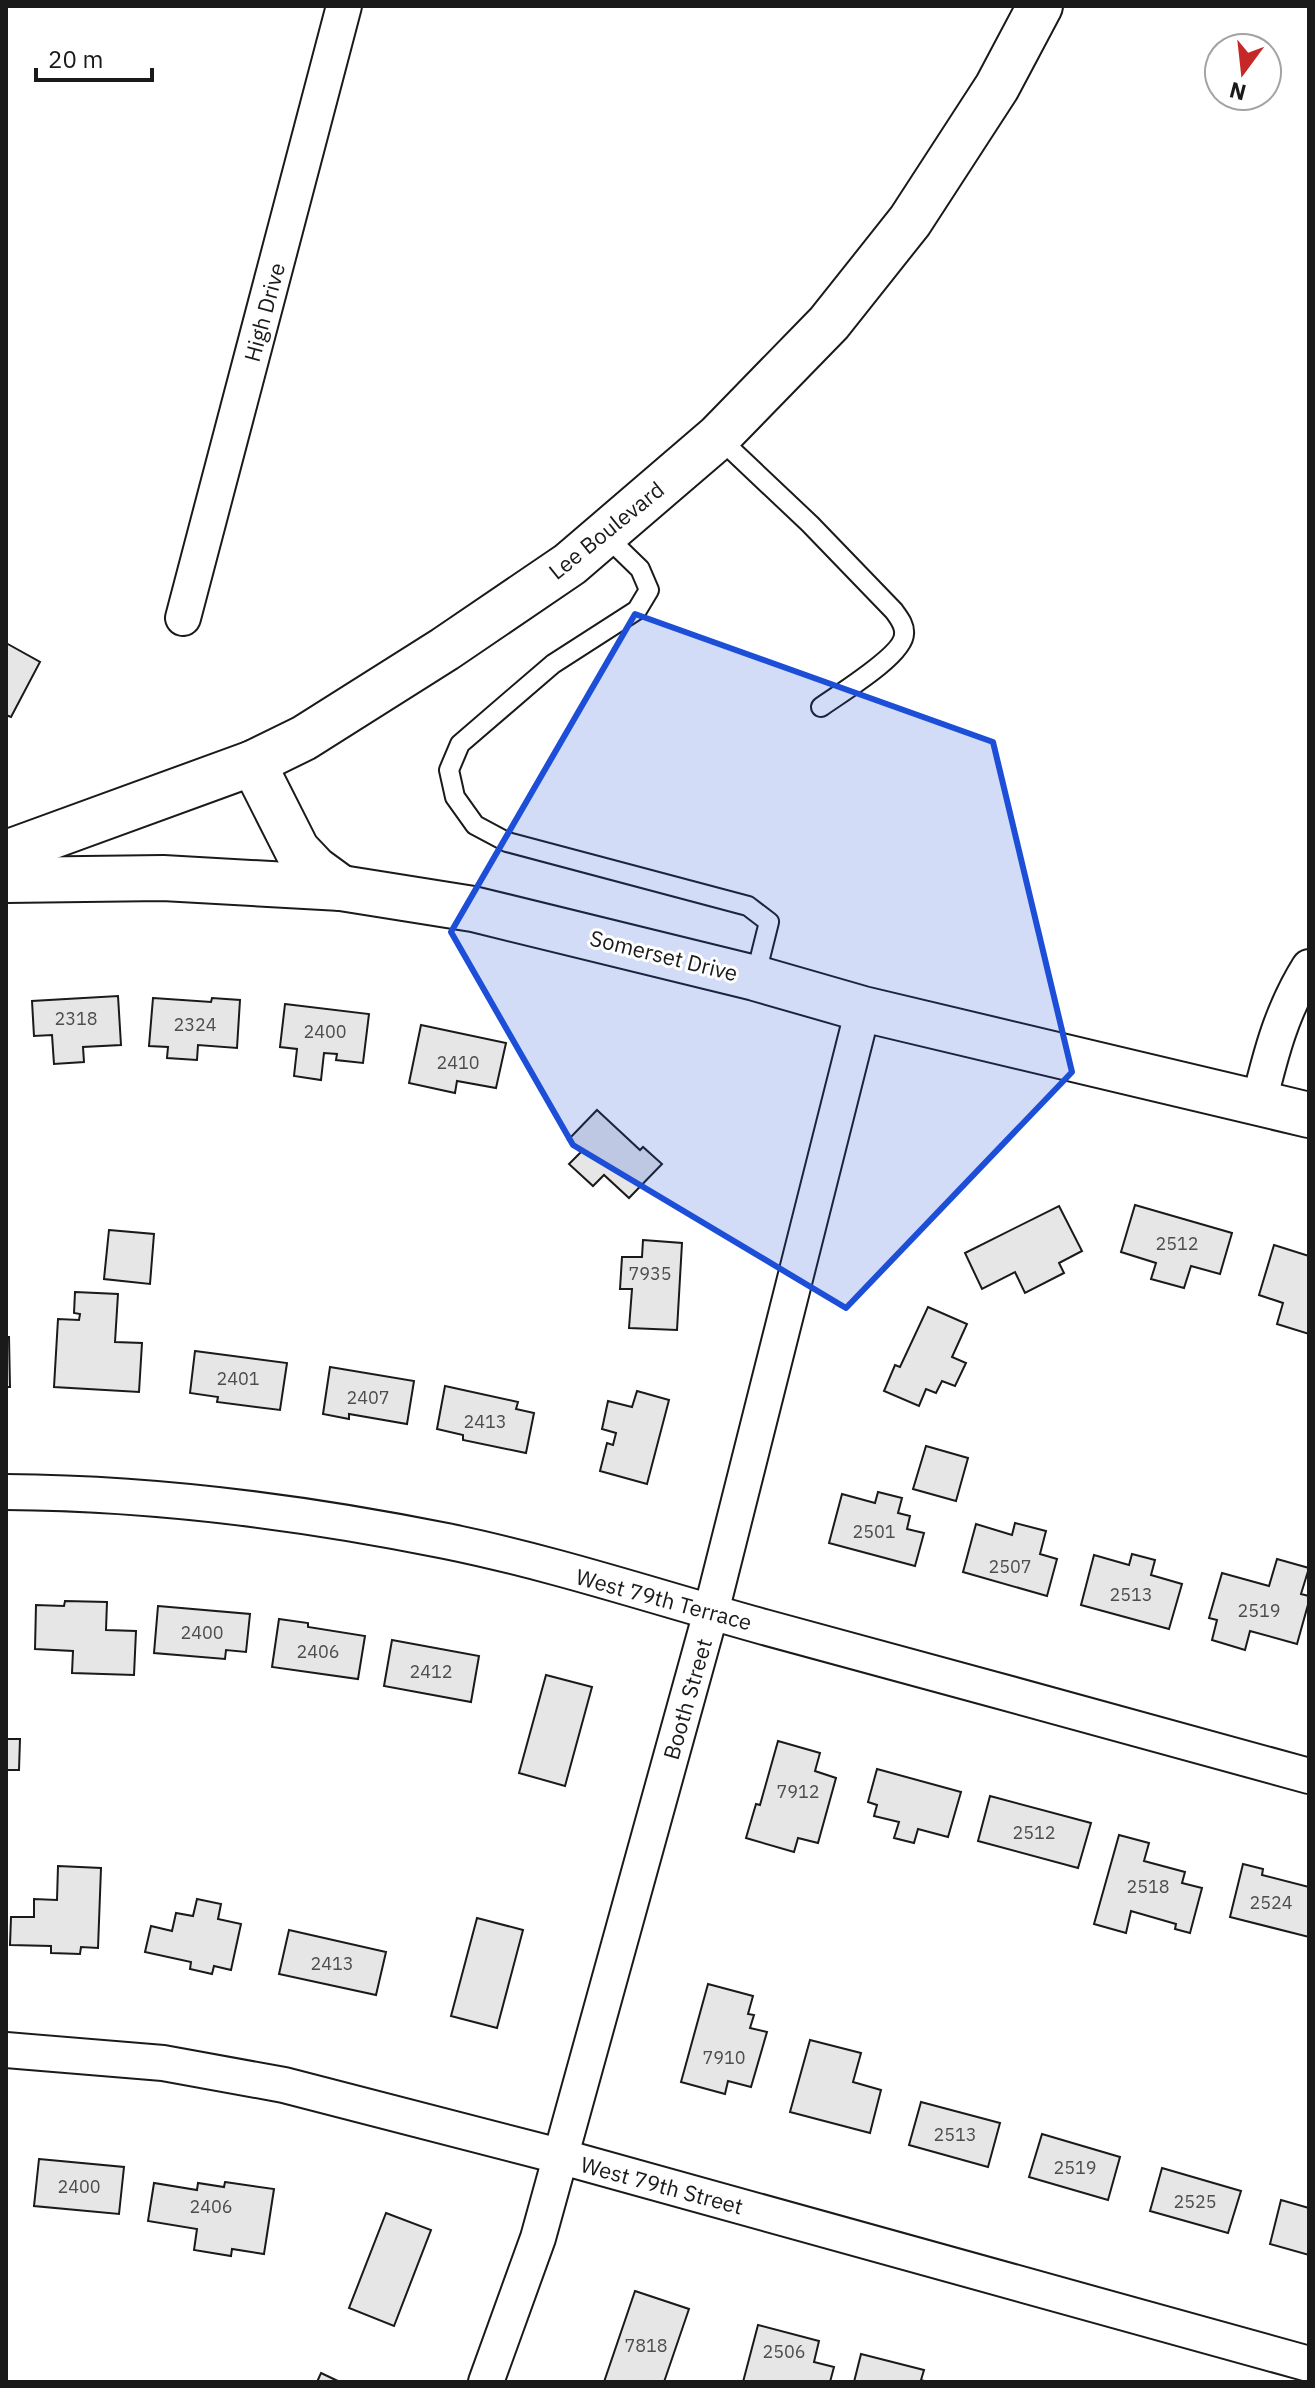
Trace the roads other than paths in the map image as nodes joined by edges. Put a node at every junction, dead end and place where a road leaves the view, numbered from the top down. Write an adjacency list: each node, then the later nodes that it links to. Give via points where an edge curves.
1 (344, 6): 5 (street, High Drive)
2 (1040, 6): 3 (street, Lee Boulevard, via 997,87 910,221 829,323)
3 (718, 437): 4 (street, Lee Boulevard); 6 (lane, via 810,524 902,623 905,636 896,652)
4 (604, 534): 7 (street, Lee Boulevard, via 570,564 445,649 304,738); 12 (lane, via 640,569 649,590 637,610 553,664 460,744 449,770 455,797 475,825 507,842 748,906 769,922)
5 (183, 618)
6 (821, 707)
7 (253, 763): 8 (street, Lee Boulevard); 10 (street, via 297,850)
8 (6, 853)
9 (6, 880): 10 (street, Somerset Drive, via 163,878)
10 (341, 888): 12 (street, Somerset Drive, via 473,909)
11 (1309, 967): 14 (street, via 1290,996)
12 (755, 978): 13 (street, Somerset Drive)
13 (863, 1009): 14 (street, Somerset Drive); 17 (street, Booth Street)
14 (1259, 1102): 15 (street, Somerset Drive)
15 (1309, 1115)
16 (6, 1492): 17 (street, West 79th Terrace, via 205,1503 340,1521 449,1542)
17 (711, 1612): 18 (street, West 79th Terrace); 20 (street, Booth Street)
18 (1309, 1776)
19 (6, 2050): 20 (street, West 79th Street, via 163,2063 284,2085)
20 (559, 2156): 21 (street, West 79th Street); 22 (street, Booth Street, via 538,2238)
21 (1309, 2364)
22 (486, 2382)

